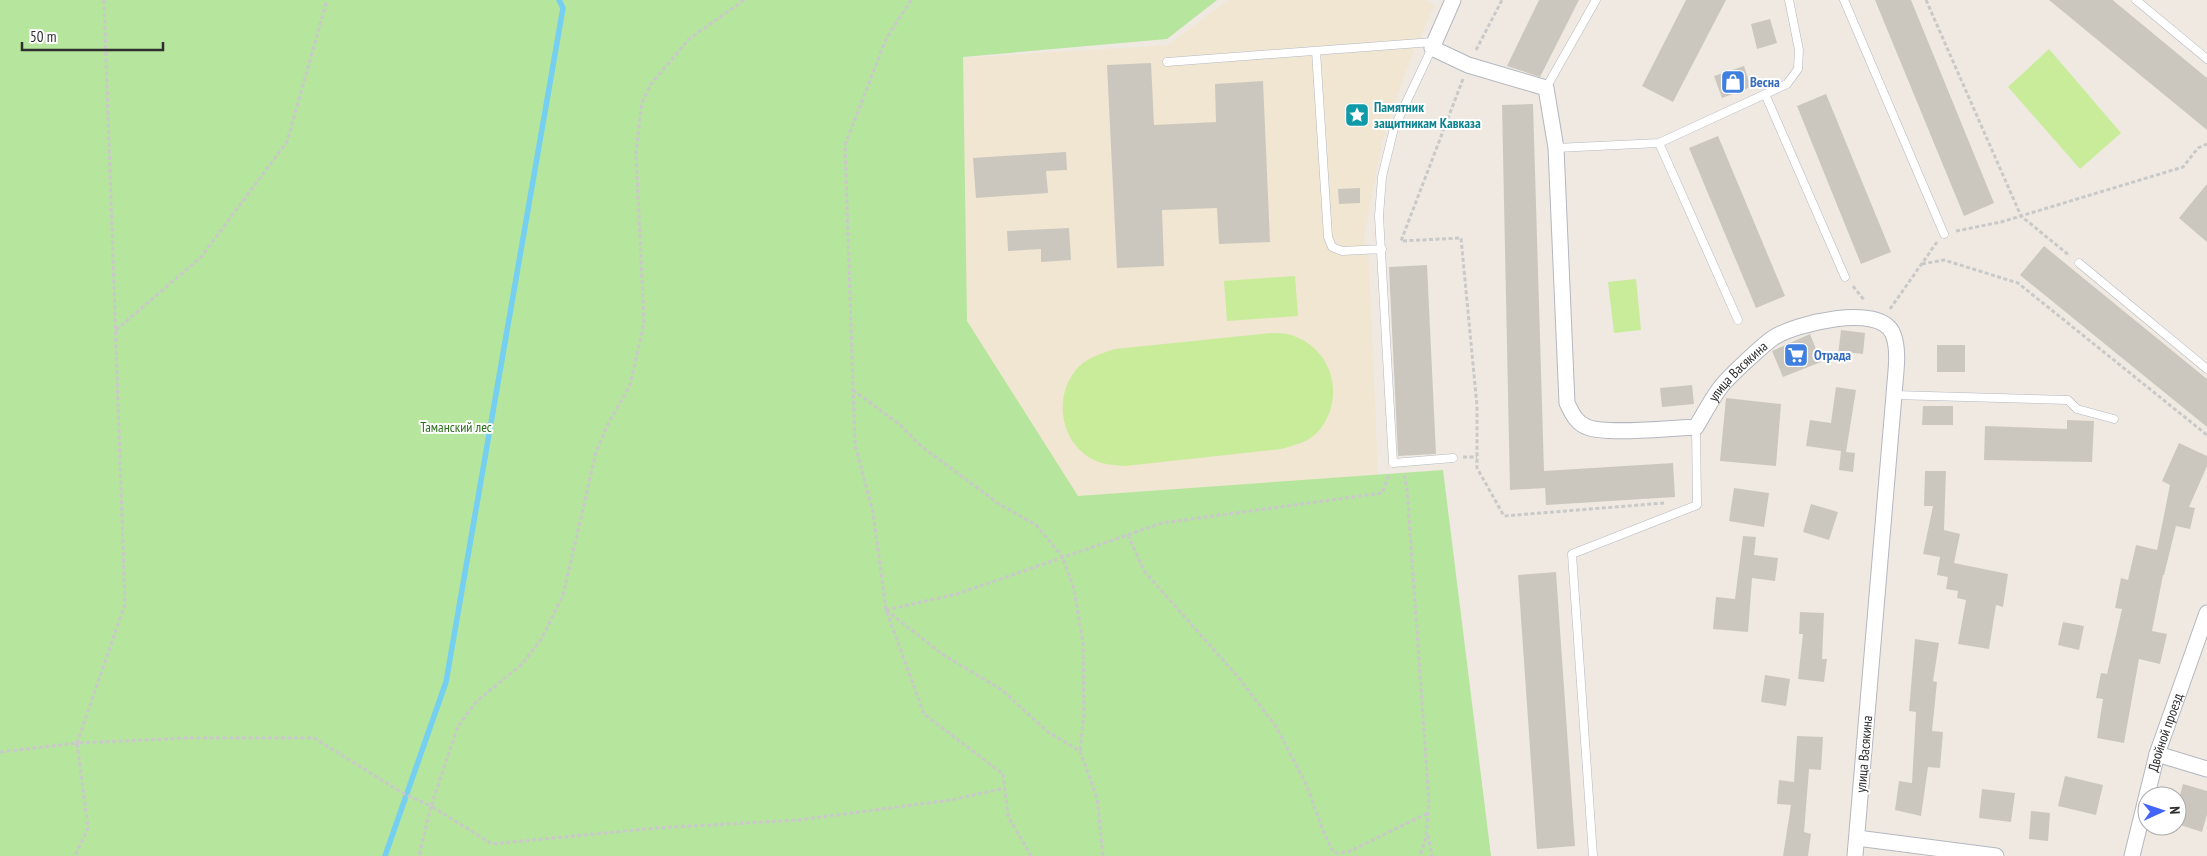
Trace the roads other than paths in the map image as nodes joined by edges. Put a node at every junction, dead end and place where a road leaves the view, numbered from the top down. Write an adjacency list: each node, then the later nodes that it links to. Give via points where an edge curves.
1 (1453, 0): 6 (street)
2 (1596, 0): 10 (lane)
3 (1789, 0): 11 (lane, via 1799,50 1798,69 1787,84)
4 (1844, 0): 14 (lane)
5 (2136, 0): 8 (lane)
6 (1432, 45): 7 (lane); 10 (street, via 1468,65); 15 (lane, via 1394,128 1382,177 1379,216)
7 (1316, 51): 9 (lane); 15 (lane, via 1328,237 1332,247 1342,251)
8 (2207, 59)
9 (1167, 62)
10 (1546, 88): 13 (street)
11 (1765, 94): 12 (lane); 17 (lane)
12 (1658, 143): 13 (lane); 18 (lane)
13 (1556, 148): 22 (street, via 1567,403 1573,417 1586,427 1602,430)
14 (1944, 234)
15 (1382, 250): 23 (lane, via 1398,462)
16 (2079, 263): 19 (lane)
17 (1845, 277)
18 (1738, 320)
19 (2207, 369)
20 (1894, 394): 21 (lane, via 2068,400 2077,409); 22 (street, улица Васякина, via 1896,348 1892,332 1882,321 1855,316 1817,323 1774,338 1721,387); 27 (street, улица Васякина)
21 (2114, 419)
22 (1696, 427): 28 (lane, via 1697,505 1572,554)
23 (1453, 458)
24 (2207, 613): 25 (street, Двойной проезд)
25 (2157, 754): 26 (street); 31 (street, Двойной проезд)
26 (2207, 769)
27 (1857, 838): 29 (street, улица Васякина); 30 (street)
28 (1593, 856)
29 (1855, 856)
30 (1996, 856)
31 (2132, 856)

